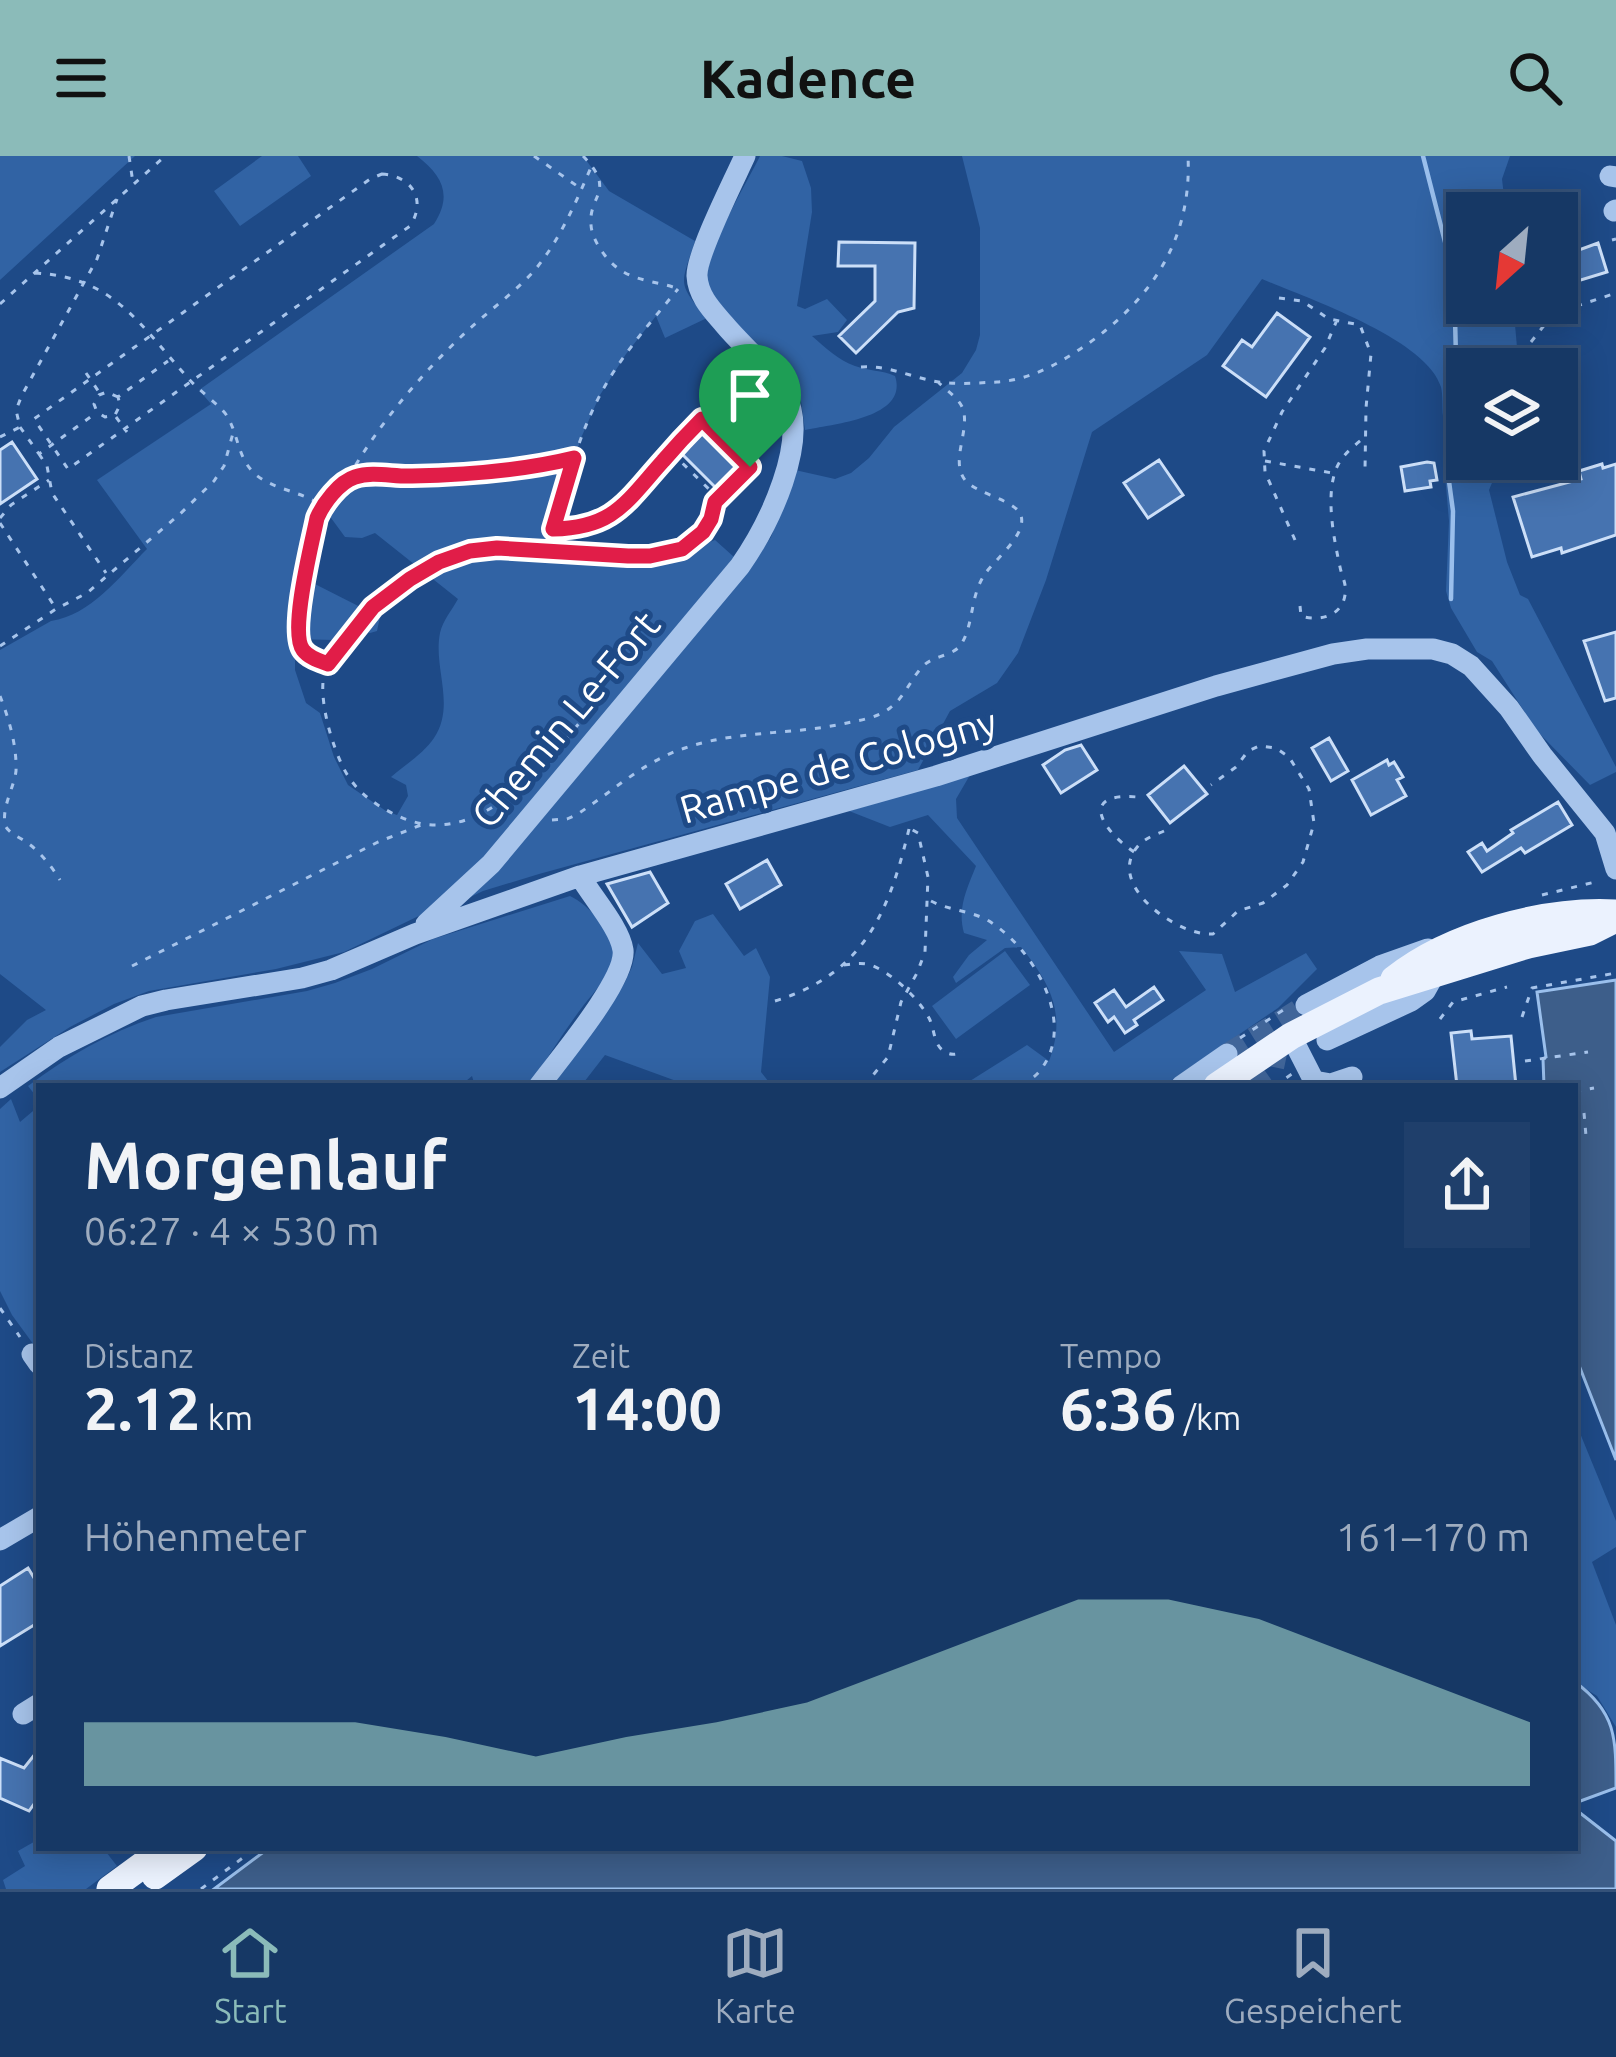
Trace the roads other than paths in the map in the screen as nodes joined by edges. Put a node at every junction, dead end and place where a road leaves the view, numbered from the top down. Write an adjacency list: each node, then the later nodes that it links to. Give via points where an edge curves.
1 (745, 156): 6 (street, Chemin Le-Fort, via 688,287 792,409 788,462 758,541 491,864)
2 (1611, 831): 3 (street, Rampe de Cologny); 4 (street, Rampe de Cologny, via 1471,666 1433,649 1366,649 1216,686 937,776)
3 (1608, 875)
4 (580, 876): 6 (street, Rampe de Cologny); 15 (street, via 619,938 623,962)
5 (1616, 916): 7 (main road, via 1585,911); 8 (main road, via 1590,932)
6 (415, 934): 20 (street, Rampe de Cologny, via 302,978 142,1006 59,1047)
7 (1458, 942): 9 (main road); 10 (street, via 1395,960)
8 (1434, 975): 9 (main road); 12 (street, via 1411,1001)
9 (1378, 991): 11 (main road)
10 (1306, 1004)
11 (1291, 1036): 17 (main road); 18 (street, via 1311,1078)
12 (1327, 1040)
13 (1226, 1054): 16 (street)
14 (1352, 1077): 19 (street)
15 (541, 1083)
16 (1185, 1083)
17 (1221, 1083)
18 (1324, 1083)
19 (1334, 1083)
20 (0, 1088)
21 (36, 1519): 22 (street)
22 (0, 1540)
23 (162, 1851): 25 (main road)
24 (190, 1851): 26 (main road)
25 (110, 1889)
26 (137, 1889)

